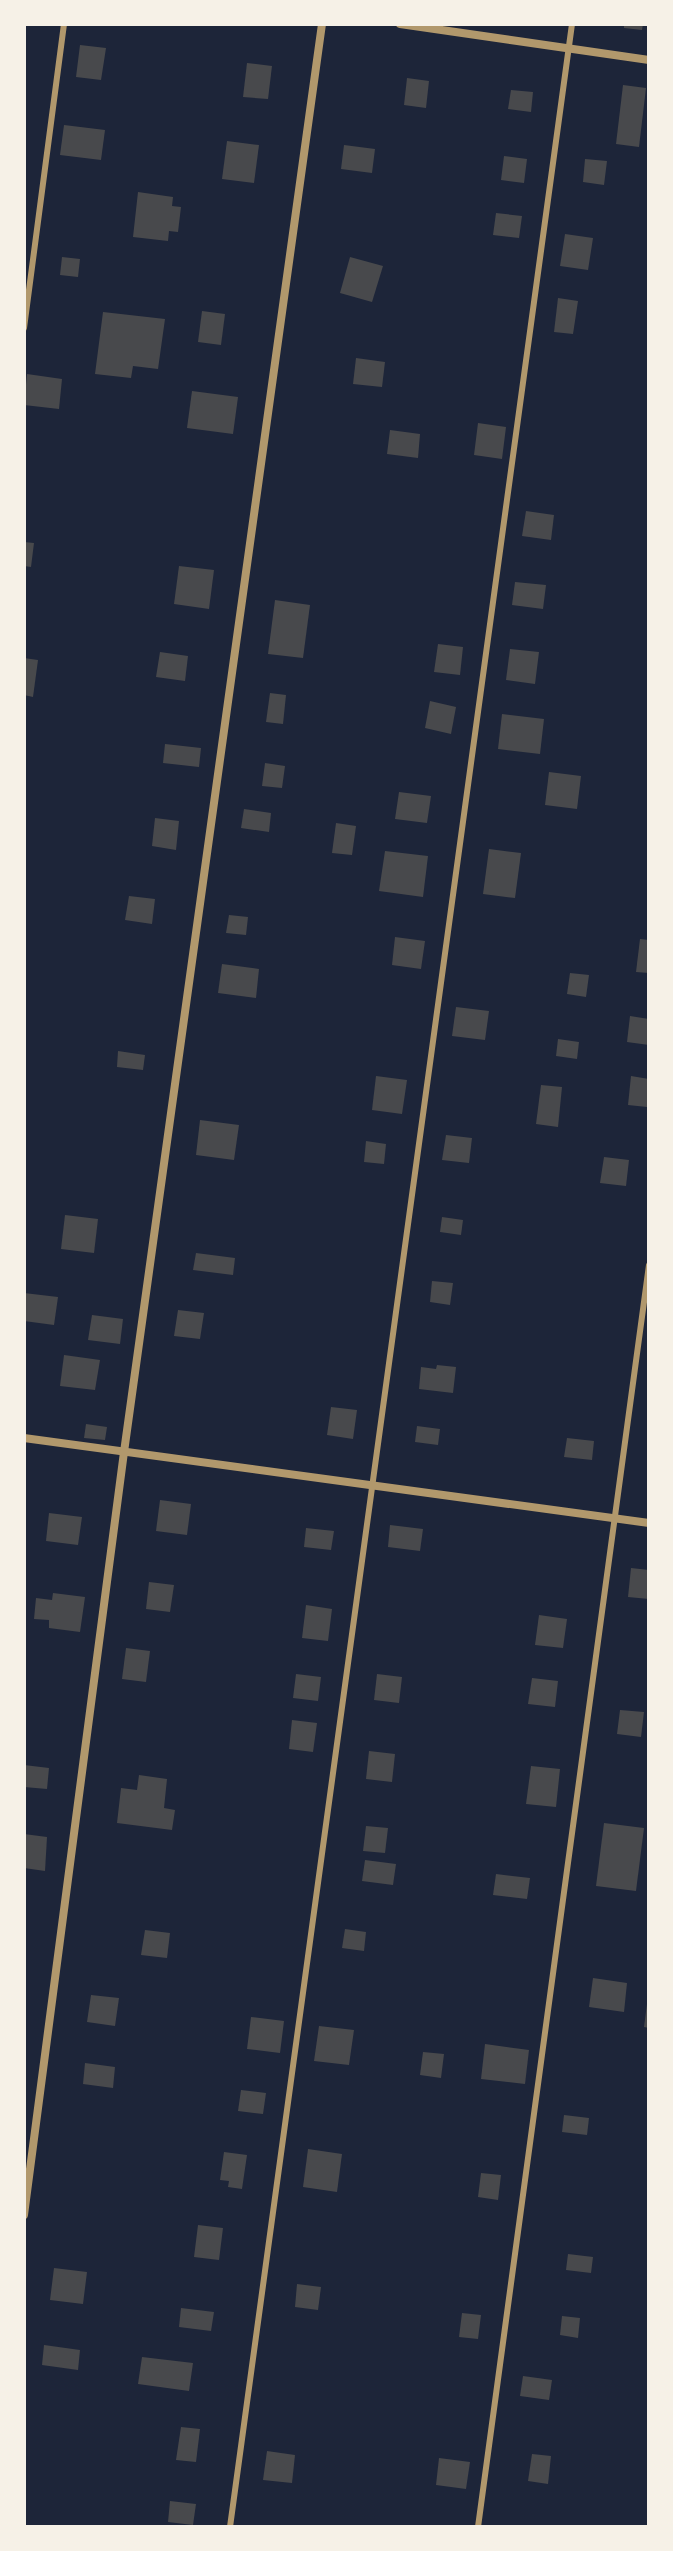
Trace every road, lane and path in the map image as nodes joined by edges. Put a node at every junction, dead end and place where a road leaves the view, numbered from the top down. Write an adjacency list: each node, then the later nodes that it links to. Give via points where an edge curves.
1 (64, 24): 7 (lane)
2 (322, 24): 10 (street)
3 (400, 24): 5 (street)
4 (572, 24): 5 (lane)
5 (569, 50): 6 (street); 11 (lane)
6 (649, 60)
7 (24, 328)
8 (649, 1265): 12 (lane)
9 (24, 1438): 10 (street)
10 (124, 1452): 11 (street); 14 (street)
11 (372, 1484): 12 (street); 15 (lane)
12 (613, 1518): 13 (street); 16 (lane)
13 (649, 1523)
14 (24, 2215)
15 (230, 2527)
16 (478, 2527)

